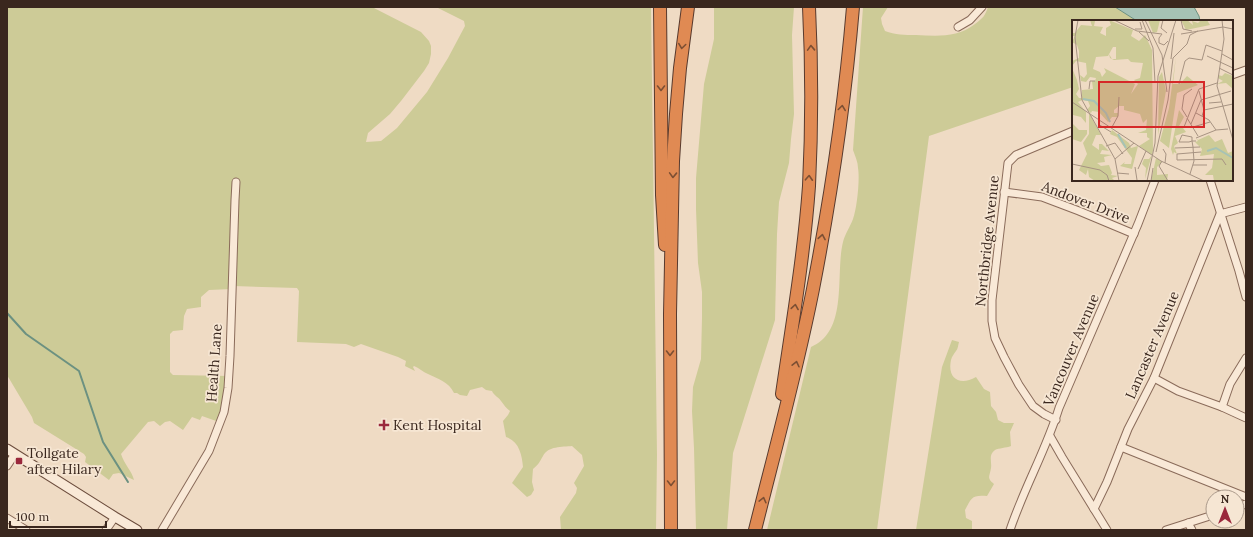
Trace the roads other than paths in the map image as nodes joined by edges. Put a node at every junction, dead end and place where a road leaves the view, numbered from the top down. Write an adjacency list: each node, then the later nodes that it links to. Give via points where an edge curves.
1 (660, 7): 18 (highway, one-way to 18, via 662,194)
2 (688, 7): 18 (highway, one-way to 18, via 675,122)
3 (809, 7): 28 (highway, one-way to 3, via 798,285 808,194 812,118)
4 (853, 7): 28 (highway, one-way to 4, via 808,311 826,219 843,102)
5 (982, 7): 6 (street, via 970,20)
6 (958, 27)
7 (1246, 70): 8 (street)
8 (1233, 75)
9 (1072, 131): 13 (street, Northbridge Avenue, via 1016,155 1008,163)
10 (1156, 181): 16 (street, Vancouver Avenue)
11 (1210, 181): 15 (street)
12 (236, 182): 38 (street, Health Lane, via 230,356 224,412 209,451)
13 (1004, 192): 16 (street, Andover Drive, via 1042,197); 23 (street, Northbridge Avenue, via 992,300 995,338 1032,406)
14 (1246, 207): 15 (street)
15 (1220, 214): 17 (street); 20 (street, Lancaster Avenue)
16 (1134, 234): 23 (street, Vancouver Avenue)
17 (1246, 297)
18 (670, 314): 39 (highway, one-way to 39)
19 (1246, 358): 21 (street, via 1230,384)
20 (1154, 378): 21 (street, via 1178,391); 25 (street, Lancaster Avenue)
21 (1222, 407): 22 (street)
22 (1246, 418)
23 (1056, 420): 24 (street, Vancouver Avenue)
24 (1050, 436): 30 (street); 41 (street, Vancouver Avenue, via 1018,506)
25 (1121, 447): 29 (street); 30 (street, Lancaster Avenue)
26 (11, 451): 27 (street); 31 (main road)
27 (7, 466)
28 (770, 470): 40 (highway, one-way to 28)
29 (1246, 497)
30 (1094, 508): 42 (street)
31 (115, 517): 36 (street); 37 (main road)
32 (7, 518): 35 (street)
33 (1205, 518): 34 (street)
34 (1188, 523): 43 (street); 44 (street)
35 (26, 530)
36 (106, 530)
37 (137, 530)
38 (162, 530)
39 (671, 530)
40 (755, 530)
41 (1010, 530)
42 (1107, 530)
43 (1166, 530)
44 (1192, 530)

